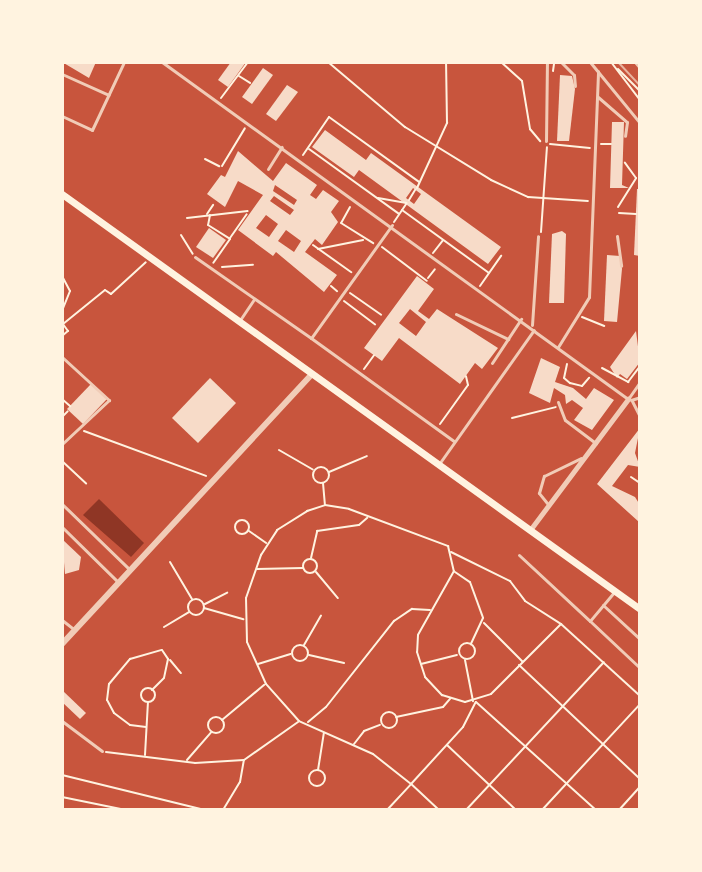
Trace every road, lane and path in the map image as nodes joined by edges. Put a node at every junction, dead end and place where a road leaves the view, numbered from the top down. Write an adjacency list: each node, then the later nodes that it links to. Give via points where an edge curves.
1 (124, 62): 19 (lane)
2 (162, 62): 22 (lane)
3 (248, 62): 15 (path)
4 (328, 62): 32 (path)
5 (446, 62): 32 (path, via 447,123)
6 (501, 62): 27 (path, via 522,81 531,134)
7 (547, 62): 27 (lane)
8 (561, 62): 17 (lane, via 574,75)
9 (590, 62): 13 (lane)
10 (612, 62): 18 (path); 21 (path)
11 (635, 62): 12 (lane)
12 (640, 68)
13 (598, 71): 20 (lane); 24 (lane)
14 (62, 74): 19 (lane)
15 (238, 75): 16 (path); 22 (path)
16 (250, 83)
17 (575, 86)
18 (640, 91)
19 (109, 95): 23 (lane, via 92,130)
20 (598, 97): 26 (lane, via 627,122); 29 (lane)
21 (640, 100)
22 (218, 102): 25 (lane)
23 (62, 116)
24 (640, 123)
25 (249, 124): 30 (lane); 33 (path, via 216,169)
26 (625, 136)
27 (547, 142): 29 (path); 42 (path)
28 (611, 144): 29 (path)
29 (596, 146): 43 (lane)
30 (282, 147): 34 (lane); 36 (lane)
31 (307, 148): 34 (path); 38 (path, via 329,117); 40 (path)
32 (435, 148): 38 (path); 42 (path, via 491,180)
33 (205, 159)
34 (300, 160): 41 (lane)
35 (625, 163): 37 (path)
36 (268, 169)
37 (638, 179): 46 (path)
38 (419, 182): 44 (path)
39 (62, 194): 67 (main road)
40 (377, 198): 44 (path); 49 (path)
41 (354, 199): 53 (lane); 58 (path, via 341,221)
42 (544, 199): 43 (path); 55 (path)
43 (593, 201): 84 (lane, via 589,297)
44 (408, 202): 47 (path)
45 (213, 205): 51 (path)
46 (618, 207)
47 (402, 210): 49 (path); 59 (path)
48 (619, 213): 50 (path)
49 (399, 214): 53 (path)
50 (636, 214)
51 (208, 215): 52 (path); 57 (path, via 208,225); 57 (path, via 248,211)
52 (187, 218)
53 (392, 225): 64 (lane); 73 (lane)
54 (181, 235): 66 (path)
55 (538, 236): 88 (lane)
56 (617, 236): 69 (lane)
57 (230, 239): 70 (path)
58 (364, 240): 60 (path); 63 (path)
59 (443, 240): 64 (path); 72 (path)
60 (373, 243)
61 (313, 245): 63 (path)
62 (381, 247): 71 (path, via 427,280)
63 (318, 249): 73 (path)
64 (432, 254): 76 (lane)
65 (501, 256): 72 (path)
66 (195, 257): 70 (lane)
67 (149, 258): 86 (main road); 91 (path, via 111,294 105,290 63,324 68,331)
68 (253, 265): 70 (path)
69 (621, 266)
70 (212, 269): 79 (lane)
71 (435, 269)
72 (489, 273): 76 (path)
73 (355, 275): 78 (lane)
74 (62, 276): 81 (path, via 70,291)
75 (331, 286): 78 (path)
76 (479, 287): 85 (lane)
77 (349, 292): 83 (path)
78 (342, 294): 92 (lane)
79 (254, 298): 86 (lane); 92 (lane)
80 (343, 301): 87 (path)
81 (62, 311)
82 (456, 314): 93 (lane)
83 (381, 315)
84 (581, 316): 89 (path); 94 (lane)
85 (522, 318): 88 (lane); 93 (lane)
86 (238, 323): 102 (main road)
87 (375, 324)
88 (532, 325): 90 (lane)
89 (604, 326)
90 (534, 330): 94 (lane); 115 (lane)
91 (62, 336)
92 (311, 338): 103 (lane)
93 (508, 339): 98 (lane)
94 (558, 347): 96 (lane)
95 (374, 355): 103 (path)
96 (569, 355): 101 (lane); 101 (path, via 564,378 582,386)
97 (62, 357): 114 (lane, via 109,400)
98 (492, 363)
99 (640, 366): 100 (path, via 628,382)
100 (602, 368)
101 (593, 373): 108 (lane)
102 (312, 374): 122 (main road); 126 (street)
103 (361, 374): 113 (lane)
104 (466, 376): 113 (path, via 468,385)
105 (640, 382): 108 (lane)
106 (640, 397): 108 (lane)
107 (62, 399): 110 (path, via 69,408)
108 (630, 400): 111 (lane); 116 (street)
109 (558, 404): 112 (path); 116 (lane, via 565,420)
110 (62, 417)
111 (640, 417)
112 (512, 418)
113 (437, 428): 115 (lane)
114 (81, 430): 117 (lane); 126 (path)
115 (454, 441): 122 (lane)
116 (596, 443): 119 (street)
117 (62, 444)
118 (279, 450): 123 (path)
119 (588, 455): 132 (street); 132 (lane, via 544,476 539,493)
120 (367, 456): 124 (path)
121 (62, 461): 127 (path)
122 (438, 465): 135 (main road)
123 (314, 471): 124 (path, via 321,467); 128 (path, via 314,479)
124 (328, 472): 128 (path)
125 (631, 477): 129 (path)
126 (214, 480): 144 (street)
127 (86, 483)
128 (323, 483): 131 (path)
129 (640, 483)
130 (62, 504): 144 (lane)
131 (325, 505): 133 (path); 137 (path, via 294,518)
132 (550, 506): 135 (street)
133 (367, 518): 138 (path, via 439,541); 140 (path, via 359,525 317,531)
134 (62, 527): 147 (lane)
135 (530, 530): 148 (main road)
136 (249, 531): 137 (path)
137 (267, 543): 143 (path)
138 (450, 551): 146 (path); 162 (path, via 510,581 525,601)
139 (519, 555): 160 (lane)
140 (311, 558): 142 (path); 145 (path, via 318,565)
141 (170, 562): 151 (path)
142 (303, 568): 143 (path); 145 (path)
143 (256, 569): 158 (path)
144 (130, 570): 147 (street)
145 (315, 571): 150 (path)
146 (454, 571): 155 (path); 161 (path, via 470,582)
147 (118, 582): 164 (street)
148 (615, 591): 152 (lane); 154 (main road)
149 (227, 593): 153 (path)
150 (338, 598)
151 (192, 600): 153 (path); 156 (path)
152 (603, 605): 160 (lane); 165 (lane)
153 (204, 607): 156 (path, via 199,615); 158 (path)
154 (640, 609)
155 (431, 610): 178 (path, via 418,635); 194 (path, via 412,609 394,621 326,707)
156 (190, 612): 163 (path)
157 (321, 616): 168 (path)
158 (244, 619): 177 (path)
159 (62, 620): 164 (lane)
160 (590, 621): 180 (lane)
161 (483, 623): 167 (path); 174 (path)
162 (561, 624): 174 (path); 175 (path)
163 (164, 627)
164 (75, 630): 166 (street)
165 (640, 639)
166 (62, 644)
167 (471, 644): 170 (path, via 462,645); 173 (path, via 474,655)
168 (304, 646): 169 (path, via 295,647); 171 (path)
169 (293, 654): 171 (path, via 299,660); 177 (path)
170 (459, 654): 173 (path); 178 (path)
171 (308, 655): 176 (path)
172 (168, 659): 181 (path); 183 (path, via 164,678); 196 (path, via 159,650 130,659 109,684 107,700 114,713 130,725)
173 (466, 659): 187 (path)
174 (523, 662): 179 (path)
175 (604, 662): 184 (path); 189 (path)
176 (344, 663)
177 (257, 664): 182 (path)
178 (419, 665): 185 (path, via 432,687)
179 (519, 665): 187 (path); 189 (path)
180 (640, 668)
181 (181, 673)
182 (266, 684): 191 (path); 193 (path)
183 (152, 690): 186 (path, via 154,697); 186 (path, via 141,692)
184 (640, 696)
185 (450, 699): 187 (path); 190 (path, via 443,707)
186 (148, 702): 196 (path)
187 (474, 702): 201 (path, via 472,715); 202 (path)
188 (640, 704): 199 (path)
189 (563, 706): 199 (path); 202 (path)
190 (396, 717): 195 (path, via 393,726); 195 (path, via 385,713)
191 (222, 720): 197 (path, via 221,731); 197 (path, via 210,720)
192 (62, 721): 203 (lane)
193 (299, 721): 194 (path); 205 (path)
194 (306, 724): 198 (path)
195 (382, 724): 200 (path, via 364,731)
196 (146, 727): 204 (path)
197 (211, 731): 206 (path)
198 (324, 732): 200 (path); 207 (path)
199 (603, 744): 209 (path); 210 (path)
200 (354, 745): 211 (path)
201 (447, 745): 211 (path); 212 (path)
202 (527, 745): 210 (path); 212 (path)
203 (102, 751): 204 (path)
204 (145, 756): 206 (path)
205 (244, 760): 206 (path); 217 (path, via 240,782)
206 (187, 761)
207 (318, 770)
208 (62, 775): 216 (path)
209 (640, 779)
210 (568, 783): 222 (path); 223 (path)
211 (411, 784): 218 (path); 219 (path)
212 (489, 785): 220 (path); 221 (path)
213 (640, 787): 224 (path)
214 (62, 797): 215 (path)
215 (126, 810)
216 (205, 810)
217 (223, 810)
218 (387, 810)
219 (439, 810)
220 (466, 810)
221 (516, 810)
222 (542, 810)
223 (596, 810)
224 (619, 810)

